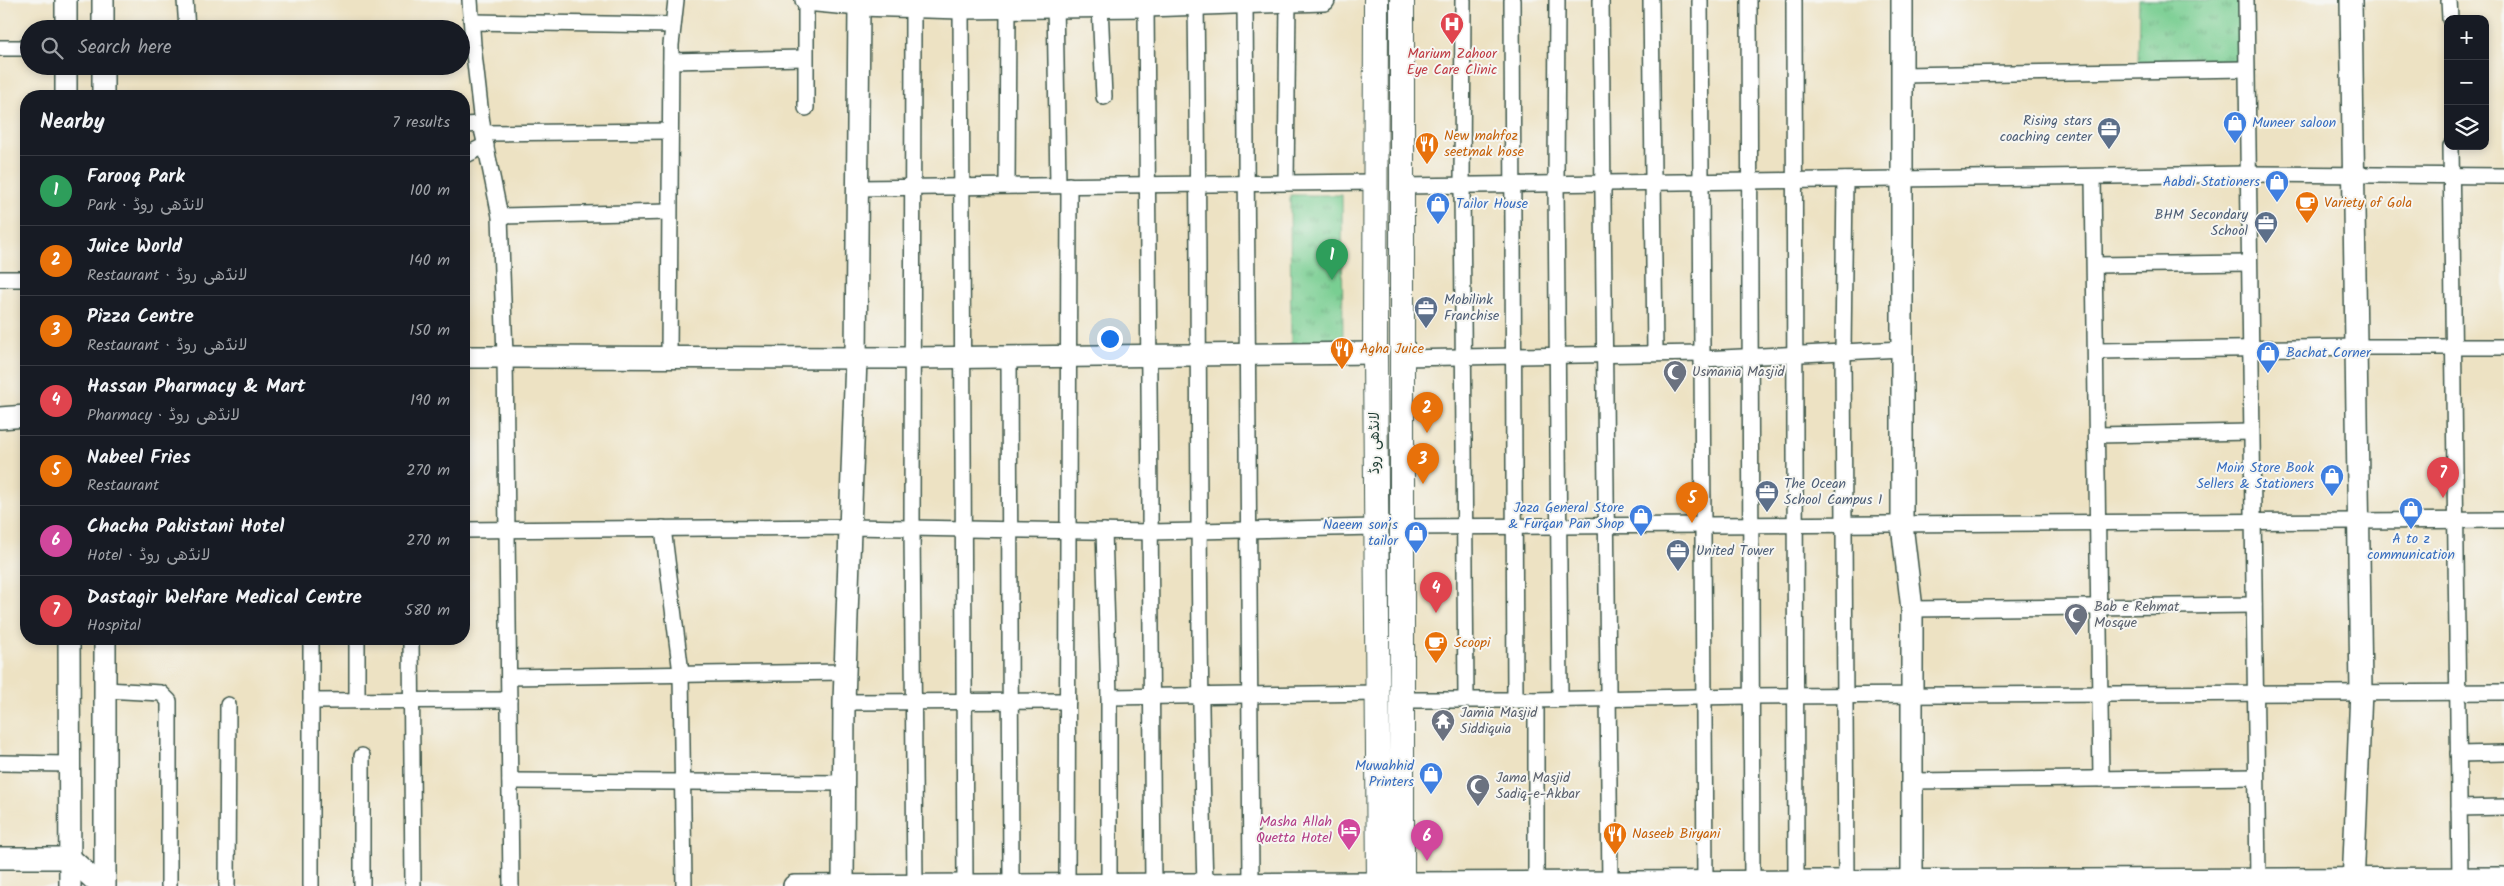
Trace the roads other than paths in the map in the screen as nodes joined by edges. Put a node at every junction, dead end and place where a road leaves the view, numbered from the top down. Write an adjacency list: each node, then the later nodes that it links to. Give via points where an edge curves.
1 (66, 0): 33 (street)
2 (103, 0): 34 (street)
3 (185, 0): 35 (street)
4 (470, 0): 36 (street)
5 (676, 0): 37 (street)
6 (811, 0): 26 (street); 41 (street)
7 (1324, 0): 22 (street)
8 (1376, 0): 69 (main road, لانڈھی روڈ)
9 (1402, 0): 80 (main road, لانڈھی روڈ)
10 (1463, 0): 77 (street)
11 (1512, 0): 74 (street)
12 (1557, 0): 75 (street)
13 (1601, 0): 72 (street)
14 (1651, 0): 70 (street)
15 (1700, 0): 66 (street)
16 (1749, 0): 63 (street)
17 (1794, 0): 62 (street)
18 (1902, 0): 47 (street)
19 (2246, 0): 44 (street)
20 (2351, 0): 58 (street)
21 (2449, 0): 32 (street)
22 (1288, 1): 24 (street); 68 (street)
23 (1055, 2): 27 (street); 29 (street); 76 (street)
24 (1253, 2): 25 (street); 67 (street)
25 (1196, 4): 30 (street); 71 (street)
26 (858, 5): 28 (street); 82 (street)
27 (1100, 5): 30 (street); 50 (street)
28 (913, 6): 31 (street); 81 (street)
29 (1008, 6): 31 (street); 79 (street)
30 (1146, 6): 73 (street)
31 (961, 8): 78 (street)
32 (2450, 15)
33 (66, 20)
34 (103, 20)
35 (186, 20)
36 (472, 22): 37 (street); 38 (street)
37 (673, 25): 42 (street)
38 (470, 32)
39 (0, 48): 40 (street)
40 (20, 48)
41 (806, 58): 42 (street); 51 (street)
42 (671, 61): 53 (street)
43 (470, 62): 54 (street)
44 (2246, 69): 47 (street); 57 (street)
45 (66, 75): 48 (street)
46 (103, 75): 49 (street)
47 (1902, 75): 65 (street)
48 (66, 90)
49 (103, 90)
50 (1104, 97)
51 (806, 108)
52 (470, 128): 54 (street)
53 (670, 131): 54 (street); 83 (street)
54 (484, 134): 55 (street); 84 (street)
55 (470, 149)
56 (2451, 150): 59 (street)
57 (2247, 174): 58 (street); 61 (street); 85 (street)
58 (2354, 175): 59 (street); 89 (street)
59 (2452, 176): 60 (street); 90 (street)
60 (2504, 176)
61 (2093, 177): 65 (street); 86 (street)
62 (1795, 179): 63 (street); 64 (street); 100 (street)
63 (1748, 180): 66 (street); 110 (street)
64 (1845, 180): 65 (street); 95 (street)
65 (1902, 180): 93 (street)
66 (1701, 181): 70 (street); 109 (street)
67 (1246, 182): 68 (street); 71 (street); 96 (street)
68 (1286, 182): 69 (street)
69 (1376, 182): 97 (main road, لانڈھی روڈ)
70 (1652, 182): 72 (street); 99 (street)
71 (1198, 183): 73 (street); 102 (street)
72 (1603, 183): 75 (street); 98 (street)
73 (1148, 184): 76 (street); 101 (street)
74 (1512, 184): 75 (street); 77 (street); 108 (street)
75 (1556, 184): 103 (street)
76 (1063, 185): 79 (street); 107 (street)
77 (1462, 185): 80 (street); 113 (street)
78 (962, 186): 79 (street); 81 (street); 105 (street)
79 (1007, 186)
80 (1402, 186): 116 (main road, لانڈھی روڈ)
81 (911, 187): 82 (street); 115 (street)
82 (858, 188): 114 (street)
83 (669, 212): 84 (street); 112 (street)
84 (500, 216): 104 (street)
85 (2248, 263): 86 (street); 92 (street)
86 (2094, 265): 94 (street)
87 (0, 279): 88 (street)
88 (20, 279)
89 (2356, 347): 90 (street); 92 (street); 121 (street)
90 (2455, 347): 91 (street); 122 (street)
91 (2504, 347)
92 (2250, 348): 94 (street); 119 (street)
93 (1902, 349): 95 (street); 127 (street)
94 (2096, 351): 120 (street)
95 (1843, 352): 100 (street); 126 (street)
96 (1248, 354): 97 (street); 102 (street); 144 (street)
97 (1375, 354): 133 (main road, لانڈھی روڈ)
98 (1606, 354): 99 (street); 103 (street); 128 (street)
99 (1655, 354): 109 (street)
100 (1795, 354): 110 (street); 131 (street)
101 (1150, 355): 102 (street); 107 (street); 148 (street)
102 (1200, 355): 147 (street)
103 (1557, 355): 108 (street); 137 (street)
104 (505, 356): 111 (street); 112 (street); 140 (street)
105 (963, 356): 106 (street); 115 (street); 142 (street)
106 (1009, 356): 107 (street); 143 (street)
107 (1068, 356): 145 (street)
108 (1513, 356): 113 (street); 136 (street)
109 (1702, 356): 110 (street); 129 (street)
110 (1749, 356): 130 (street)
111 (470, 357)
112 (669, 357): 114 (street)
113 (1464, 357): 116 (street); 135 (street)
114 (856, 358): 115 (street); 132 (street)
115 (913, 358): 139 (street)
116 (1401, 358): 134 (main road, لانڈھی روڈ)
117 (20, 416): 118 (street)
118 (0, 418)
119 (2251, 432): 120 (street); 124 (street)
120 (2097, 435): 125 (street)
121 (2359, 520): 122 (street); 124 (street); 161 (street)
122 (2456, 520): 123 (street); 163 (street)
123 (2504, 520)
124 (2252, 521): 125 (street); 149 (street)
125 (2098, 523): 127 (street); 150 (street)
126 (1844, 525): 127 (street); 131 (street); 171 (street)
127 (1902, 525): 151 (street)
128 (1608, 526): 129 (street); 137 (street); 176 (street)
129 (1703, 526): 130 (street); 175 (street)
130 (1750, 526): 131 (street); 169 (street)
131 (1795, 526): 170 (street)
132 (850, 527): 138 (street); 139 (street); 157 (street)
133 (1376, 527): 144 (street); 165 (main road, لانڈھی روڈ)
134 (1401, 527): 135 (street); 180 (main road, لانڈھی روڈ)
135 (1464, 527): 136 (street); 177 (street)
136 (1513, 527): 137 (street); 181 (street)
137 (1559, 527): 178 (street)
138 (663, 528): 140 (street); 158 (street)
139 (912, 528): 142 (street); 190 (street)
140 (507, 529): 141 (street); 159 (street)
141 (470, 530)
142 (964, 530): 143 (street); 186 (street)
143 (1008, 530): 145 (street); 187 (street)
144 (1249, 530): 147 (street); 167 (street)
145 (1068, 531): 146 (street); 188 (street)
146 (1104, 531): 148 (street); 173 (street)
147 (1200, 531): 148 (street); 168 (street)
148 (1151, 532): 174 (street)
149 (2254, 605): 150 (street); 162 (street)
150 (2100, 607): 151 (street); 166 (street)
151 (1912, 609): 172 (street)
152 (69, 645): 196 (street)
153 (104, 645): 160 (street)
154 (311, 645): 183 (street)
155 (358, 645): 184 (street)
156 (411, 645): 185 (street)
157 (845, 672): 158 (street); 189 (street)
158 (681, 673): 159 (street); 201 (street)
159 (509, 676): 179 (street)
160 (105, 690): 229 (street); 230 (street, via 161,693 169,701)
161 (2361, 691): 162 (street); 163 (street); 213 (street)
162 (2255, 692): 166 (street); 197 (street)
163 (2457, 692): 164 (street); 193 (street)
164 (2504, 692)
165 (1377, 693): 167 (street); 227 (main road, لانڈھی روڈ)
166 (2101, 694): 172 (street); 198 (street)
167 (1250, 695): 168 (street); 215 (street)
168 (1199, 696): 174 (street); 214 (street)
169 (1750, 696): 170 (street); 175 (street); 221 (street)
170 (1796, 696): 171 (street); 222 (street)
171 (1846, 696): 172 (street); 209 (street)
172 (1912, 696): 200 (street)
173 (1110, 697): 174 (street); 225 (street)
174 (1152, 697): 226 (street)
175 (1704, 697): 176 (street); 220 (street)
176 (1609, 698): 178 (street); 218 (street)
177 (1466, 699): 180 (street); 181 (street)
178 (1560, 699): 182 (street)
179 (509, 700): 185 (street); 199 (street)
180 (1401, 700): 227 (main road, لانڈھی روڈ)
181 (1515, 700): 182 (street)
182 (1531, 700): 216 (street, via 1536,710)
183 (311, 701): 184 (street); 232 (street)
184 (357, 701): 185 (street)
185 (412, 701): 234 (street)
186 (965, 701): 187 (street); 190 (street); 241 (street)
187 (1011, 701): 188 (street); 242 (street)
188 (1068, 701): 224 (street)
189 (844, 702): 190 (street); 202 (street)
190 (914, 702): 240 (street)
191 (228, 705): 231 (street)
192 (2504, 753): 193 (street)
193 (2458, 754): 204 (street)
194 (362, 756): 233 (street)
195 (0, 763): 196 (street)
196 (69, 764): 206 (street)
197 (2256, 777): 198 (street); 210 (street)
198 (2101, 779): 200 (street)
199 (510, 781): 201 (street); 235 (street)
200 (1912, 781): 212 (street)
201 (681, 782): 202 (street); 236 (street)
202 (843, 783): 238 (street)
203 (2504, 807): 204 (street)
204 (2459, 808): 207 (street)
205 (0, 858): 206 (street)
206 (70, 858): 228 (street); 229 (street)
207 (2460, 878): 208 (street); 211 (street)
208 (2504, 878)
209 (1846, 881): 222 (street); 223 (street)
210 (2266, 881): 212 (street); 213 (street)
211 (2434, 882): 213 (street)
212 (1912, 883): 223 (street)
213 (2353, 883)
214 (1205, 884): 215 (street); 226 (street)
215 (1251, 884): 227 (street)
216 (1527, 884): 217 (street); 227 (street)
217 (1562, 884): 218 (street)
218 (1610, 884): 219 (street)
219 (1657, 884): 220 (street)
220 (1705, 884): 221 (street)
221 (1752, 884): 222 (street)
222 (1796, 884)
223 (1889, 884)
224 (1067, 885): 225 (street); 242 (street)
225 (1109, 885): 226 (street)
226 (1153, 885)
227 (1390, 885)
228 (70, 886)
229 (103, 886)
230 (169, 886)
231 (227, 886)
232 (311, 886)
233 (362, 886)
234 (413, 886)
235 (511, 886)
236 (684, 886)
237 (794, 886): 238 (street)
238 (843, 886): 239 (street)
239 (862, 886): 240 (street)
240 (915, 886): 241 (street)
241 (966, 886): 242 (street)
242 (1011, 886)

